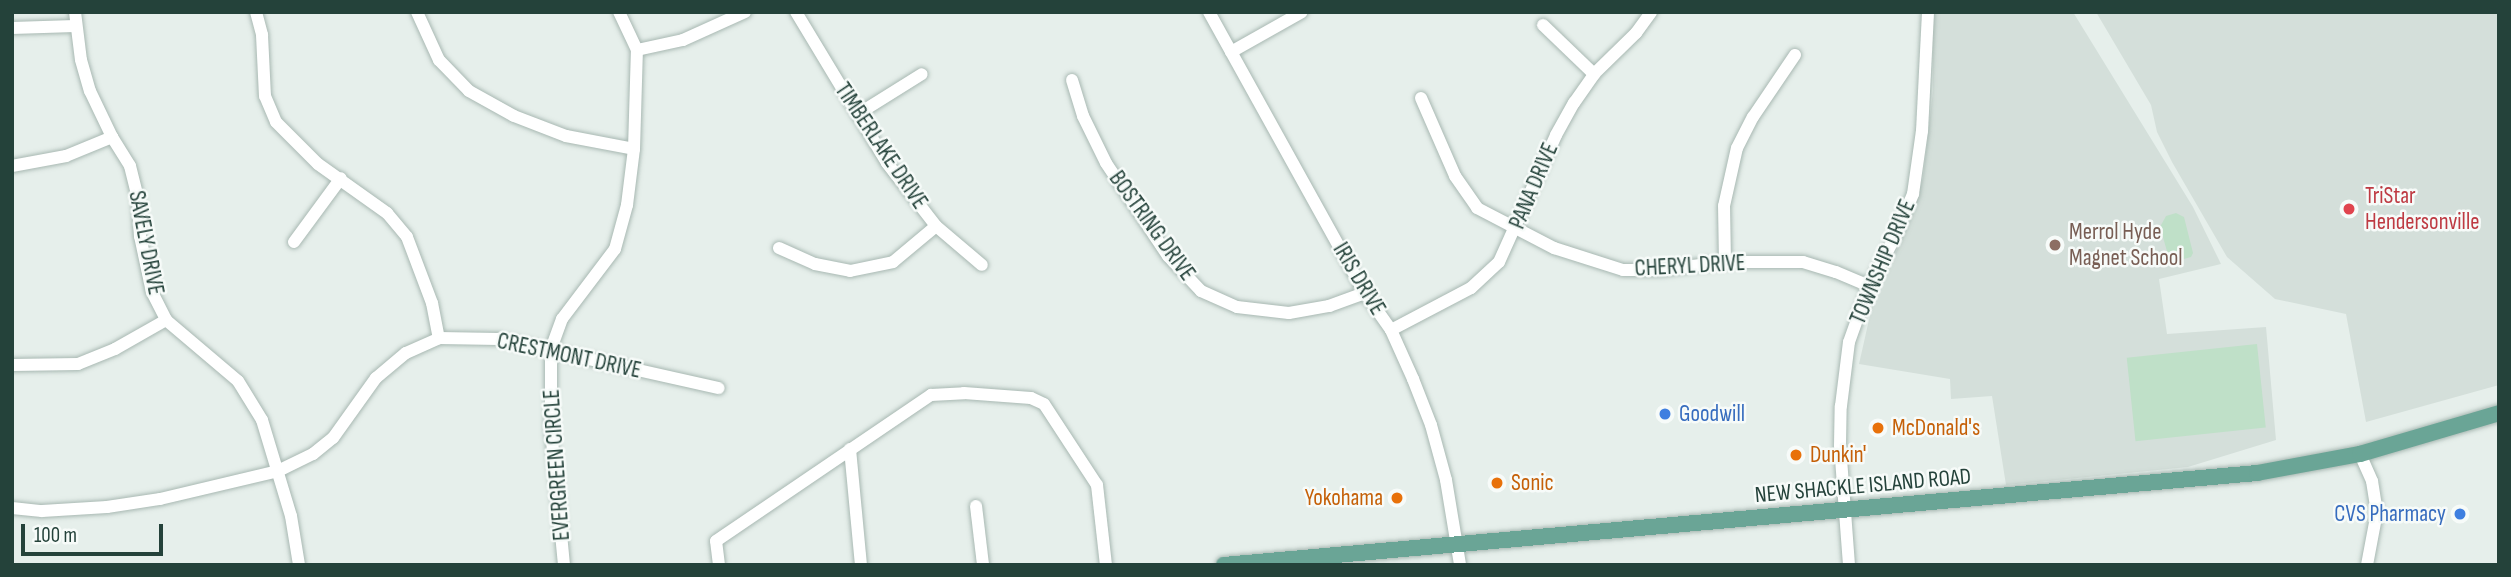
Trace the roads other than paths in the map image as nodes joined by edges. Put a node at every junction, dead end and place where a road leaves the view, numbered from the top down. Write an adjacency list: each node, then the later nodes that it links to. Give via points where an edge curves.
1 (256, 12): 24 (street, via 262,35 265,96 276,122 296,145)
2 (417, 12): 22 (street, via 439,60 469,91 514,116 566,136)
3 (619, 12): 13 (street, EVERGREEN CIRCLE)
4 (745, 12): 13 (street, via 683,40)
5 (796, 12): 20 (street, TIMBERLAKE DRIVE)
6 (1209, 12): 14 (street, IRIS DRIVE)
7 (1302, 12): 14 (street)
8 (1651, 12): 17 (street, PANA DRIVE)
9 (1928, 12): 31 (street, TOWNSHIP DRIVE, via 1922,131 1913,194)
10 (75, 19): 12 (street); 21 (street, SAVELY DRIVE, via 90,91)
11 (1543, 25): 17 (street)
12 (12, 28)
13 (637, 50): 22 (street, EVERGREEN CIRCLE)
14 (1231, 52): 32 (street, IRIS DRIVE)
15 (1795, 55): 29 (street, via 1737,148 1724,206)
16 (922, 74): 20 (street)
17 (1594, 74): 26 (street, PANA DRIVE, via 1556,135)
18 (1072, 80): 32 (street, BOSTRING DRIVE, via 1106,163 1168,256 1201,290 1237,307 1289,313)
19 (1421, 98): 26 (street, CHERYL DRIVE, via 1455,176 1477,208)
20 (858, 114): 25 (street, TIMBERLAKE DRIVE, via 887,163)
21 (111, 137): 23 (street, via 66,156); 33 (street, SAVELY DRIVE, via 130,166 152,292)
22 (634, 149): 36 (street, EVERGREEN CIRCLE, via 627,205 615,249 562,319)
23 (12, 166)
24 (341, 178): 27 (street); 35 (street, via 387,213 407,237 432,303)
25 (936, 226): 28 (street, via 893,262 850,271 815,264); 30 (street, TIMBERLAKE DRIVE)
26 (1516, 230): 29 (street, CHERYL DRIVE, via 1554,248 1623,270); 34 (street, PANA DRIVE, via 1499,262 1471,288)
27 (294, 242)
28 (779, 248)
29 (1725, 262): 31 (street, CHERYL DRIVE, via 1802,262)
30 (982, 265)
31 (1869, 286): 45 (street, TOWNSHIP DRIVE, via 1850,338 1841,406)
32 (1365, 293): 34 (street, IRIS DRIVE)
33 (166, 320): 37 (street, via 78,363); 42 (street, SAVELY DRIVE, via 238,381 261,420)
34 (1391, 330): 46 (street, IRIS DRIVE, via 1432,425)
35 (439, 338): 36 (street, CRESTMONT DRIVE, via 499,339); 42 (street, CRESTMONT DRIVE, via 406,353 376,378 333,438)
36 (551, 349): 38 (street, CRESTMONT DRIVE); 48 (street, EVERGREEN CIRCLE, via 551,429)
37 (12, 365)
38 (719, 388)
39 (2499, 413): 41 (main road, NEW SHACKLE ISLAND ROAD)
40 (850, 449): 49 (street, via 716,541); 50 (street); 52 (street, via 931,395 1031,398 1044,404 1097,485)
41 (2360, 454): 45 (main road, NEW SHACKLE ISLAND ROAD, via 2257,473); 56 (street, via 2372,481 2377,512)
42 (278, 471): 44 (street, CRESTMONT DRIVE, via 120,505 42,511); 47 (street, SAVELY DRIVE)
43 (976, 506): 51 (street)
44 (12, 508)
45 (1843, 510): 46 (main road, NEW SHACKLE ISLAND ROAD); 55 (street, TOWNSHIP DRIVE)
46 (1458, 543): 53 (main road, NEW SHACKLE ISLAND ROAD); 54 (street, IRIS DRIVE)
47 (299, 565)
48 (564, 565)
49 (719, 565)
50 (861, 565)
51 (983, 565)
52 (1106, 565)
53 (1224, 565)
54 (1460, 565)
55 (1849, 565)
56 (2367, 565)

